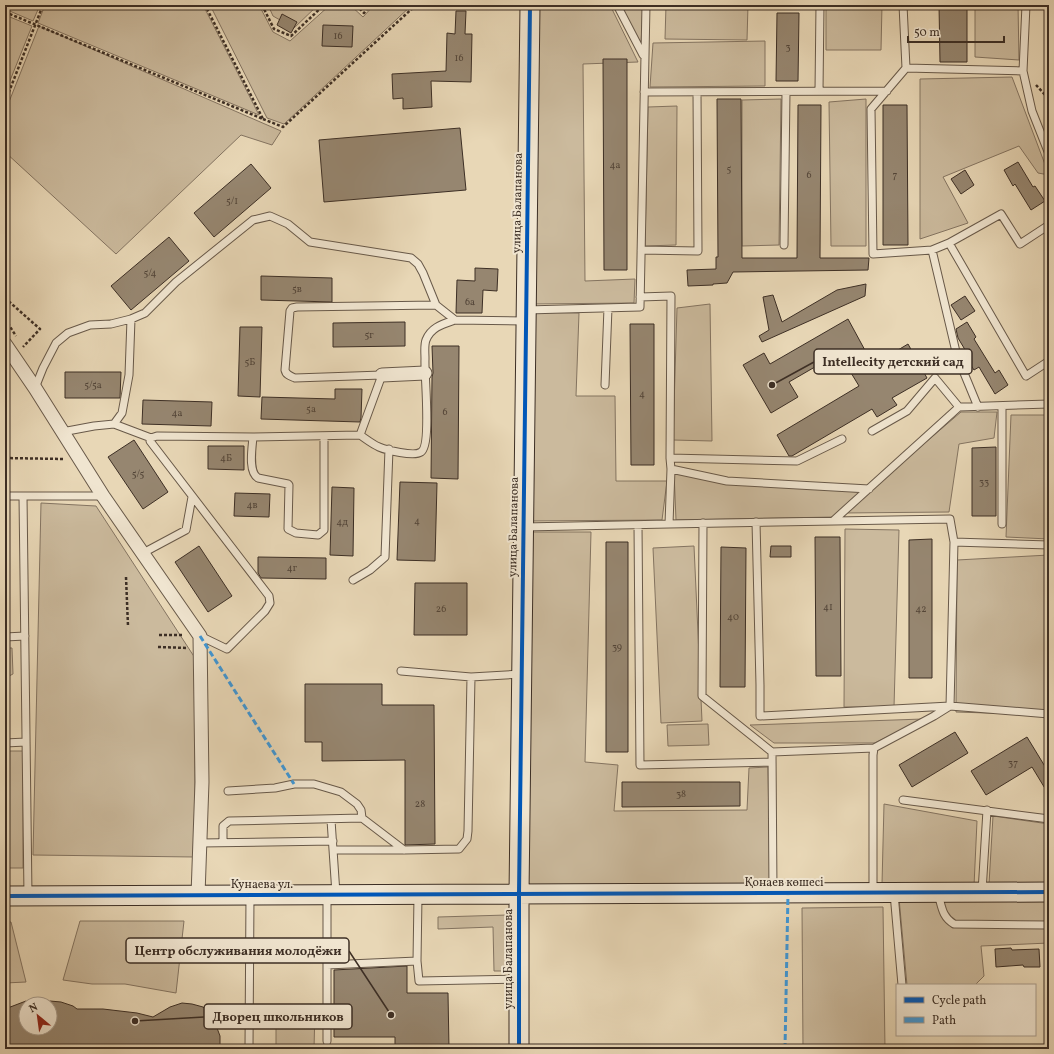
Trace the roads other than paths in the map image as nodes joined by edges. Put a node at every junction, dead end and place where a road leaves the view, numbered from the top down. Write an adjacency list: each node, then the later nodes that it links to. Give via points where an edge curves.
1 (530, 5): 24 (street, улица Балапанова)
2 (617, 5): 7 (lane)
3 (646, 5): 7 (lane)
4 (820, 5): 10 (lane)
5 (903, 5): 8 (lane)
6 (1026, 5): 9 (lane)
7 (644, 57): 12 (lane)
8 (906, 68): 9 (lane); 11 (lane)
9 (1023, 71): 15 (lane, via 1032,111)
10 (819, 91): 11 (lane); 14 (lane)
11 (886, 91): 20 (lane, via 871,109 873,254)
12 (644, 92): 13 (lane); 19 (lane)
13 (697, 92): 14 (lane); 19 (lane, via 698,251)
14 (786, 92): 18 (lane)
15 (1049, 154)
16 (1049, 225): 17 (lane, via 1020,244 1001,214)
17 (950, 243): 20 (lane); 28 (lane, via 1026,376)
18 (784, 245)
19 (641, 250): 21 (lane)
20 (932, 250): 36 (lane, via 957,356)
21 (640, 297): 23 (lane, via 640,307); 46 (lane, via 671,296)
22 (436, 305): 25 (lane, via 423,273 411,258 310,242 288,224 270,216 253,220 176,282 145,313); 26 (lane); 30 (lane, via 292,308 286,373 295,378)
23 (608, 308): 24 (lane); 31 (lane)
24 (526, 316): 26 (lane); 59 (street, улица Балапанова)
25 (131, 319): 32 (lane, via 111,324 90,325 68,333 56,342); 37 (lane, via 129,375 122,413)
26 (455, 320): 29 (lane, via 434,328 426,341)
27 (5, 344): 32 (street)
28 (1049, 361)
29 (425, 373): 30 (street); 45 (lane, via 425,446 421,452 415,454)
30 (382, 375): 40 (lane)
31 (605, 385)
32 (35, 388): 39 (street)
33 (1049, 404): 34 (lane)
34 (1002, 406): 36 (lane); 57 (lane)
35 (959, 407): 36 (lane); 38 (lane, via 935,378 907,411); 48 (lane)
36 (978, 407)
37 (114, 424): 39 (lane); 42 (lane)
38 (872, 431)
39 (62, 432): 51 (street)
40 (360, 435): 41 (lane); 45 (lane, via 379,447)
41 (324, 436): 43 (lane); 43 (lane, via 324,530 318,535 296,533 288,529 289,485 254,476)
42 (150, 438): 43 (lane); 52 (lane)
43 (253, 438)
44 (842, 439): 46 (lane, via 797,461)
45 (389, 449): 63 (lane, via 384,557 370,570)
46 (670, 458): 47 (lane)
47 (671, 469): 48 (lane, via 727,481); 55 (lane)
48 (869, 488): 53 (lane)
49 (5, 496): 50 (lane)
50 (23, 496): 51 (lane); 64 (lane)
51 (103, 496): 62 (street)
52 (192, 497): 62 (lane, via 186,530); 66 (lane, via 269,596 270,603 227,649)
53 (834, 521): 54 (lane); 60 (lane, via 950,519)
54 (756, 522): 56 (lane); 70 (lane, via 760,716)
55 (669, 524): 56 (lane); 58 (lane)
56 (703, 524): 75 (lane, via 702,696)
57 (1002, 524)
58 (638, 525): 59 (lane); 76 (lane, via 640,765)
59 (524, 527): 68 (street, улица Балапанова)
60 (954, 542): 61 (lane); 70 (lane)
61 (1049, 545)
62 (143, 553): 66 (street)
63 (353, 580)
64 (25, 636): 65 (lane); 72 (lane)
65 (5, 637)
66 (200, 642): 85 (street)
67 (401, 671): 69 (lane)
68 (522, 674): 69 (lane); 96 (street, улица Балапанова)
69 (471, 677): 87 (lane, via 467,840 459,849)
70 (950, 706): 71 (lane); 74 (lane)
71 (1049, 714)
72 (26, 742): 73 (lane); 100 (lane)
73 (5, 743)
74 (874, 748): 75 (lane); 92 (lane)
75 (772, 752): 76 (lane)
76 (772, 762): 91 (lane)
77 (228, 791): 80 (lane, via 314,784 341,792 357,804)
78 (903, 800): 79 (lane)
79 (987, 810): 81 (lane); 89 (lane)
80 (362, 818): 82 (lane); 87 (lane)
81 (1049, 818)
82 (332, 820): 83 (lane); 84 (lane, via 229,821 223,826)
83 (333, 841): 84 (lane); 86 (lane)
84 (223, 842): 85 (lane)
85 (200, 843): 97 (street)
86 (333, 850): 87 (lane); 94 (lane)
87 (404, 850)
88 (938, 892): 89 (street, Қонаев көшесі); 93 (street, Қонаев көшесі); 101 (lane, via 947,920 954,924)
89 (982, 892): 90 (street, Қонаев көшесі)
90 (1049, 892)
91 (773, 893): 92 (street, Қонаев көшесі); 96 (street, Қонаев көшесі)
92 (873, 893): 93 (street, Қонаев көшесі)
93 (894, 893): 105 (lane)
94 (332, 894): 95 (street, Кунаева ул.); 98 (street, Кунаева ул.); 103 (lane)
95 (418, 894): 96 (street, Кунаева ул.); 102 (lane)
96 (519, 894): 104 (street, улица Балапанова)
97 (198, 895): 98 (street, Кунаева ул.); 100 (street, Кунаева ул.)
98 (250, 895): 107 (lane)
99 (5, 896): 100 (street, Кунаева ул.)
100 (28, 896)
101 (1049, 925)
102 (416, 962): 103 (lane); 104 (lane, via 419,981)
103 (327, 965): 106 (lane)
104 (519, 979): 108 (street, улица Балапанова)
105 (902, 984)
106 (327, 1041)
107 (249, 1049)
108 (519, 1049)

